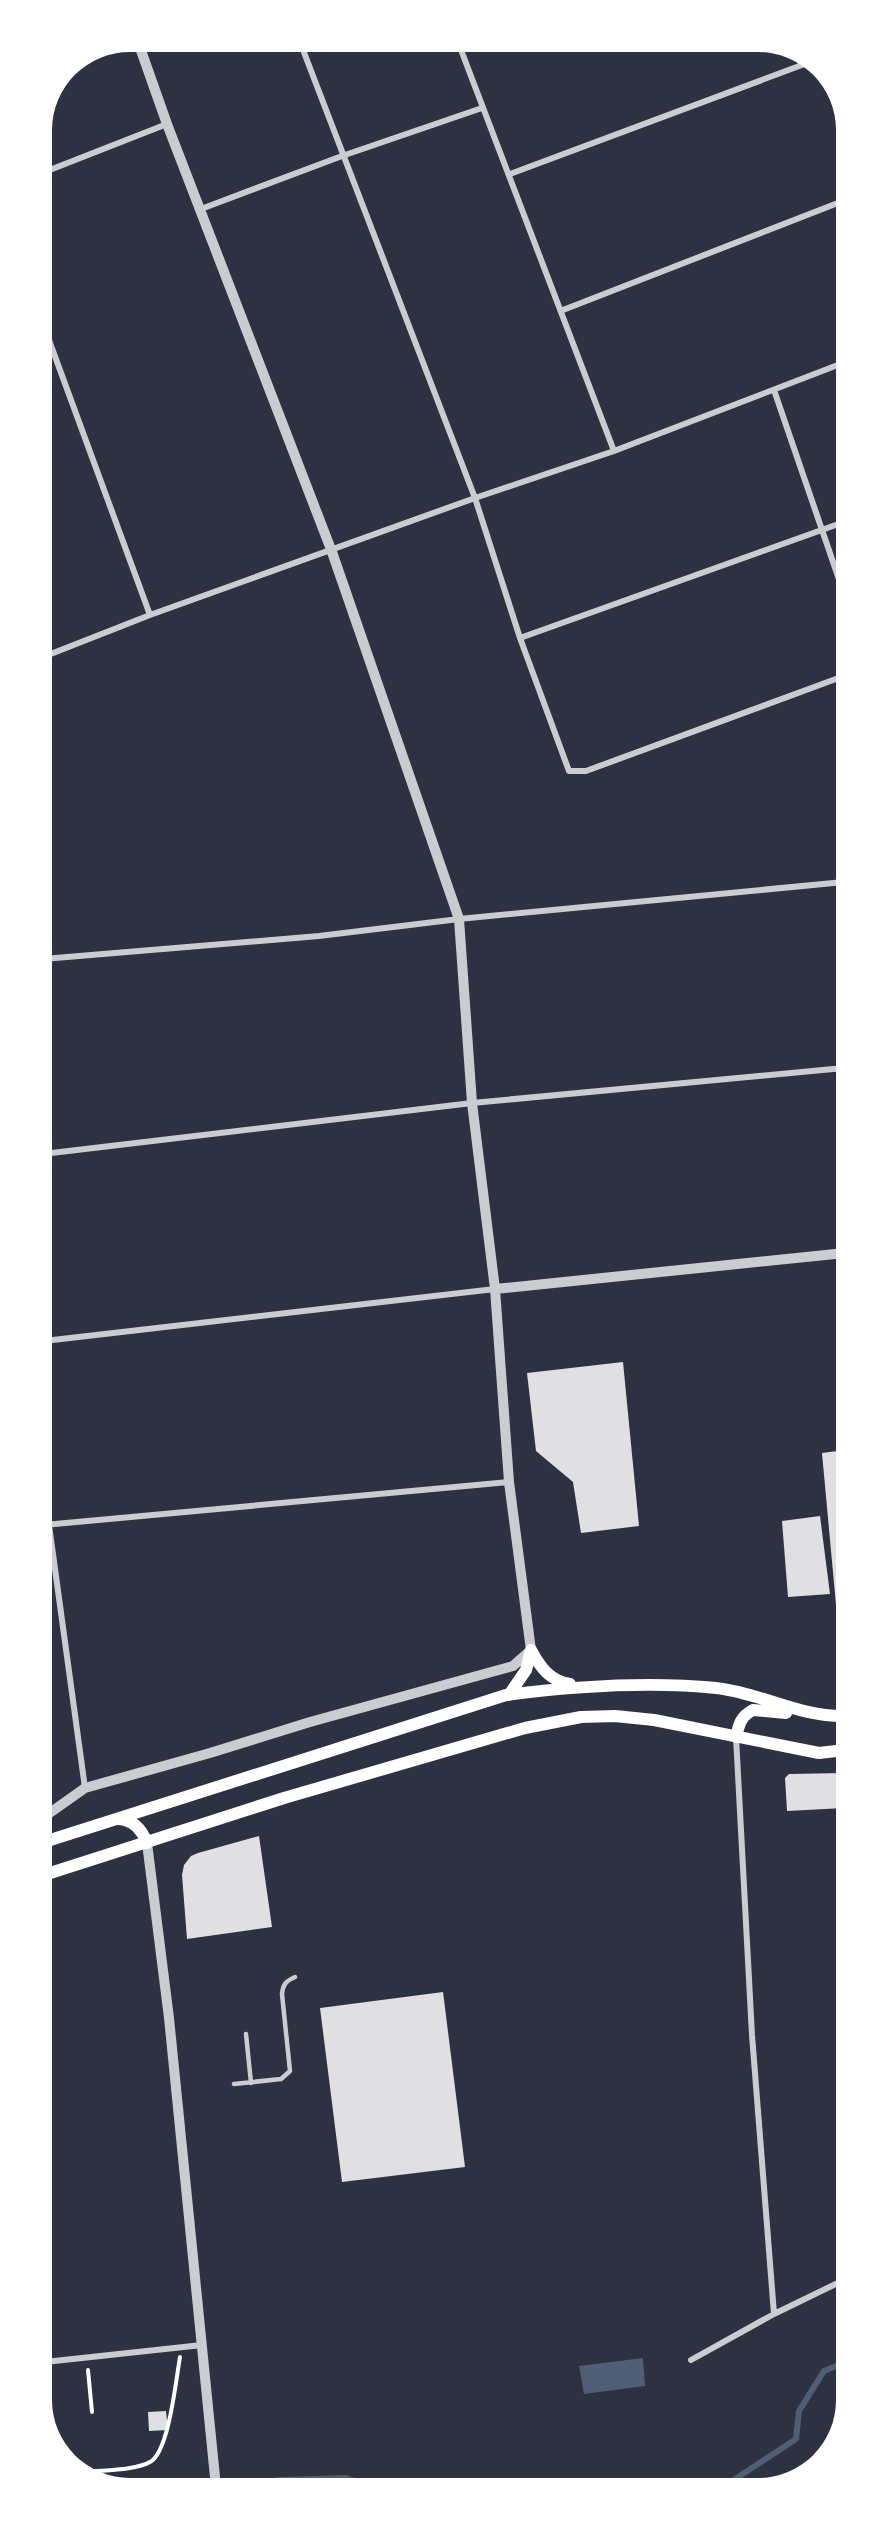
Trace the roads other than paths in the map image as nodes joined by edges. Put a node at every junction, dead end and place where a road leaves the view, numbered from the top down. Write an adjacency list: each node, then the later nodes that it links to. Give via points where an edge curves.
1 (141, 52): 6 (street)
2 (304, 52): 7 (street)
3 (462, 53): 5 (street)
4 (800, 66): 9 (street)
5 (482, 108): 7 (street); 9 (street)
6 (166, 124): 8 (street); 11 (street)
7 (342, 156): 11 (street); 17 (street)
8 (52, 169)
9 (510, 174): 12 (street)
10 (836, 204): 12 (street)
11 (201, 209): 20 (street)
12 (562, 310): 16 (street)
13 (52, 348): 22 (street)
14 (836, 366): 15 (street)
15 (774, 390): 16 (street); 19 (street)
16 (615, 451): 17 (street)
17 (475, 498): 20 (street); 23 (street)
18 (836, 525): 19 (street)
19 (820, 531): 21 (street); 23 (street)
20 (333, 552): 22 (street); 27 (street)
21 (836, 573)
22 (150, 615): 24 (street)
23 (520, 639): 25 (street, via 569,771 586,771)
24 (52, 653)
25 (836, 679)
26 (836, 883): 27 (street)
27 (459, 919): 28 (street, via 319,936); 30 (street)
28 (52, 958)
29 (836, 1069): 30 (street)
30 (472, 1103): 31 (street); 33 (street)
31 (52, 1154)
32 (836, 1254): 33 (street)
33 (495, 1289): 34 (street); 35 (street)
34 (52, 1340)
35 (509, 1482): 36 (street); 38 (street)
36 (52, 1524)
37 (52, 1565): 45 (street)
38 (531, 1650): 39 (main road, via 546,1673); 40 (main road, via 526,1670); 45 (street, via 513,1666)
39 (578, 1686): 40 (main road); 41 (main road, via 717,1688)
40 (509, 1695): 47 (main road)
41 (814, 1715): 42 (main road); 43 (main road, via 753,1710 743,1716)
42 (836, 1716)
43 (736, 1737): 44 (main road, via 819,1753); 49 (main road, via 625,1717 570,1719 525,1728 284,1798); 56 (street)
44 (836, 1751)
45 (85, 1788): 46 (street)
46 (52, 1811)
47 (111, 1820): 48 (main road); 49 (main road, via 131,1821)
48 (52, 1839)
49 (147, 1843): 50 (main road); 57 (street)
50 (52, 1873)
51 (295, 1977): 53 (lane, via 283,1986 282,1994 290,2071 281,2079)
52 (246, 2034): 53 (lane)
53 (251, 2083): 54 (lane)
54 (234, 2084)
55 (836, 2284): 56 (street)
56 (774, 2314): 58 (street)
57 (202, 2345): 59 (street); 60 (street)
58 (691, 2360)
59 (52, 2361)
60 (215, 2477)

